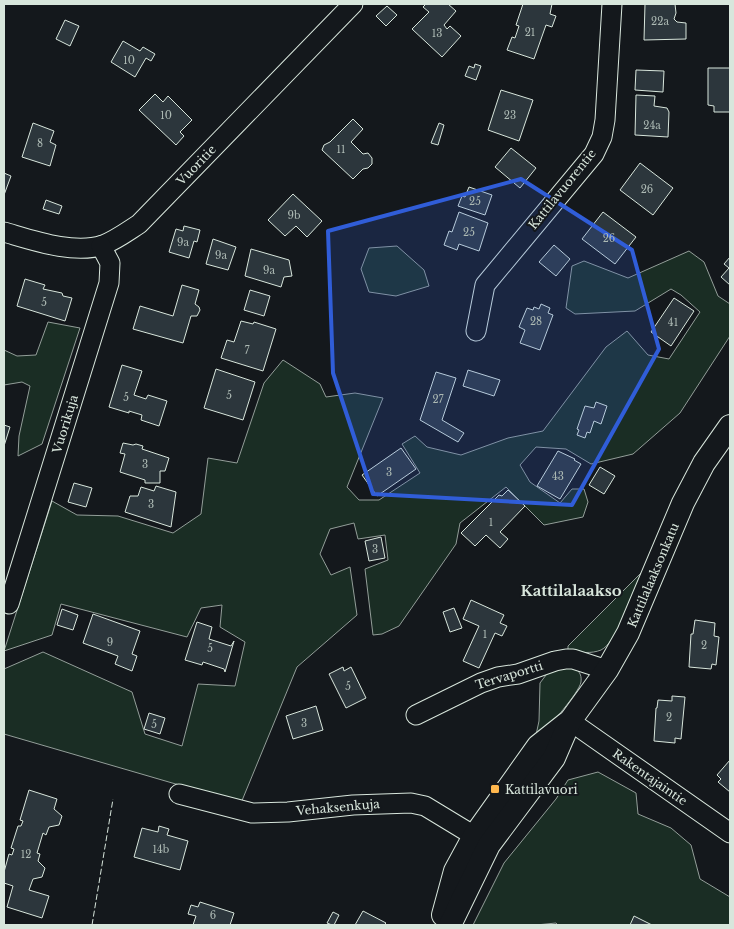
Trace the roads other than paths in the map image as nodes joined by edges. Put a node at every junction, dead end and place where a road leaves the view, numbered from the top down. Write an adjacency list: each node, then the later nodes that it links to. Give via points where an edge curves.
1 (352, 4): 4 (street, Vuoritie, via 140,224)
2 (612, 4): 5 (street, Kattilavuorentie, via 602,137 594,154 485,285)
3 (4, 232): 4 (street, Vuoritie, via 55,246)
4 (101, 246): 7 (street, Vuorikuja, via 110,263 109,283)
5 (476, 331)
6 (730, 426): 8 (street, Kattilalaaksonkatu, via 704,463 683,503 628,633)
7 (9, 604)
8 (607, 670): 9 (street, Tervaportti, via 566,658 481,682); 10 (street, Kattilalaaksonkatu)
9 (416, 715)
10 (570, 721): 12 (street, Rakentajaintie); 13 (street, Kattilalaaksonkatu, via 538,746)
11 (179, 794): 13 (street, Vehaksenkuja, via 252,812 411,803 425,806)
12 (730, 833)
13 (481, 840): 14 (street, Kattilalaaksonkatu, via 454,872); 15 (street, Kattilalaaksonkatu)
14 (440, 925)
15 (450, 925)

